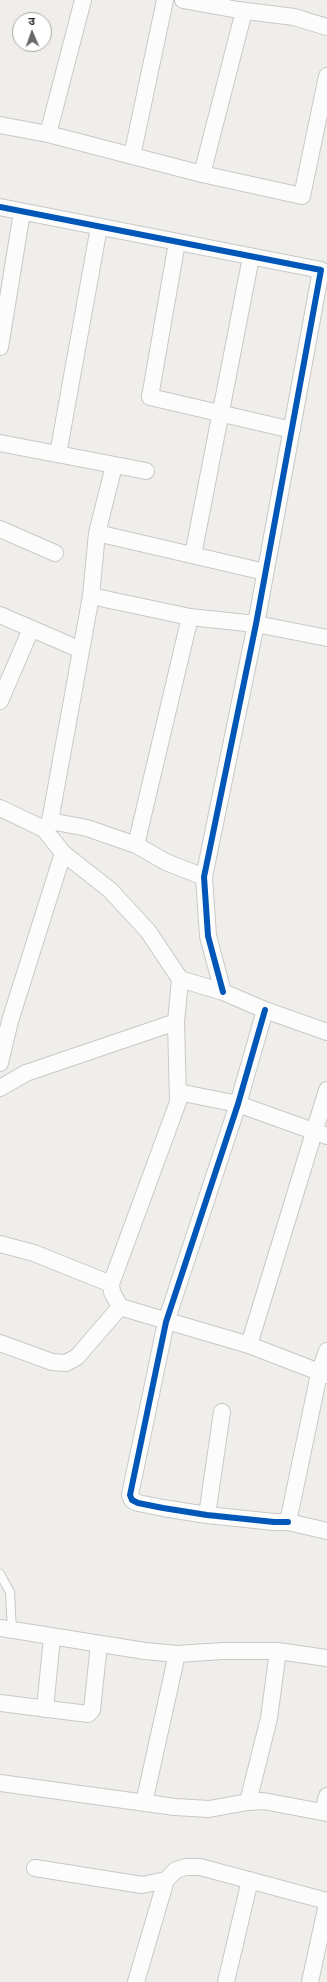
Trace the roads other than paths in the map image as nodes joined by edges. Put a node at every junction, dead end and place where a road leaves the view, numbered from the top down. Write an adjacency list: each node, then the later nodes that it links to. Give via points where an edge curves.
1 (83, 0): 8 (street)
2 (162, 0): 9 (street)
3 (183, 0): 4 (street)
4 (244, 11): 5 (street, via 294,17); 10 (street)
5 (327, 27)
6 (327, 76): 10 (street, via 302,196)
7 (0, 125): 8 (street)
8 (48, 134): 9 (street)
9 (132, 156): 10 (street)
10 (202, 174)
11 (0, 207): 12 (street)
12 (22, 212): 13 (street); 16 (street)
13 (99, 227): 14 (street); 20 (street)
14 (177, 242): 15 (street); 17 (street, via 150,397)
15 (251, 257): 17 (street); 18 (street, via 321,270)
16 (0, 347)
17 (221, 413): 18 (street); 26 (street)
18 (292, 430): 27 (street)
19 (0, 443): 20 (street)
20 (58, 454): 21 (street)
21 (114, 466): 22 (street); 24 (street)
22 (146, 471)
23 (0, 529): 25 (street)
24 (97, 533): 26 (street); 28 (street)
25 (55, 553)
26 (193, 555): 27 (street)
27 (265, 572): 31 (street)
28 (91, 596): 30 (street); 34 (street)
29 (0, 615): 32 (street)
30 (190, 617): 31 (street); 38 (street)
31 (256, 624): 33 (street); 40 (street)
32 (31, 629): 34 (street); 35 (street)
33 (327, 638)
34 (82, 650): 37 (street)
35 (0, 701)
36 (0, 808): 37 (street)
37 (47, 825): 38 (street, via 87,828); 39 (street)
38 (136, 845): 40 (street, via 166,862)
39 (63, 853): 41 (street, via 110,890 148,931); 46 (street, via 10,1021)
40 (204, 877): 42 (street, via 208,936)
41 (180, 979): 42 (street); 44 (street)
42 (223, 992): 43 (street)
43 (265, 1010): 45 (street); 50 (street)
44 (176, 1022): 47 (street, via 26,1073); 49 (street)
45 (327, 1032)
46 (0, 1062)
47 (0, 1088)
48 (327, 1090): 51 (street)
49 (178, 1092): 50 (street); 53 (street, via 173,1119)
50 (238, 1104): 51 (street); 55 (street)
51 (320, 1134): 57 (street)
52 (0, 1244): 53 (street, via 34,1253)
53 (111, 1284): 54 (street)
54 (120, 1307): 55 (street); 56 (street, via 77,1357 66,1363 52,1362)
55 (166, 1322): 57 (street); 61 (street, via 130,1495 132,1500 138,1503)
56 (0, 1344)
57 (249, 1345): 59 (street)
58 (327, 1351): 59 (street)
59 (323, 1375): 62 (street)
60 (222, 1412): 61 (street)
61 (207, 1515): 62 (street)
62 (288, 1522): 63 (street)
63 (327, 1531)
64 (0, 1574): 65 (lane, via 10,1592)
65 (6, 1630): 66 (street)
66 (52, 1637): 67 (street); 72 (street)
67 (99, 1644): 69 (street); 72 (street, via 92,1710 88,1714 83,1714)
68 (278, 1651): 69 (street); 70 (street); 75 (street, via 269,1718)
69 (176, 1654): 76 (street)
70 (327, 1658)
71 (0, 1703): 72 (street)
72 (45, 1709)
73 (0, 1783): 76 (street)
74 (327, 1796): 77 (street)
75 (248, 1802): 76 (street, via 209,1809); 77 (street, via 263,1801)
76 (144, 1803)
77 (325, 1813)
78 (35, 1868): 79 (street, via 142,1885)
79 (166, 1880): 80 (street, via 176,1870 200,1867); 82 (street)
80 (250, 1880): 81 (street); 83 (street)
81 (327, 1902): 84 (street)
82 (136, 1982)
83 (226, 1982)
84 (310, 1982)

